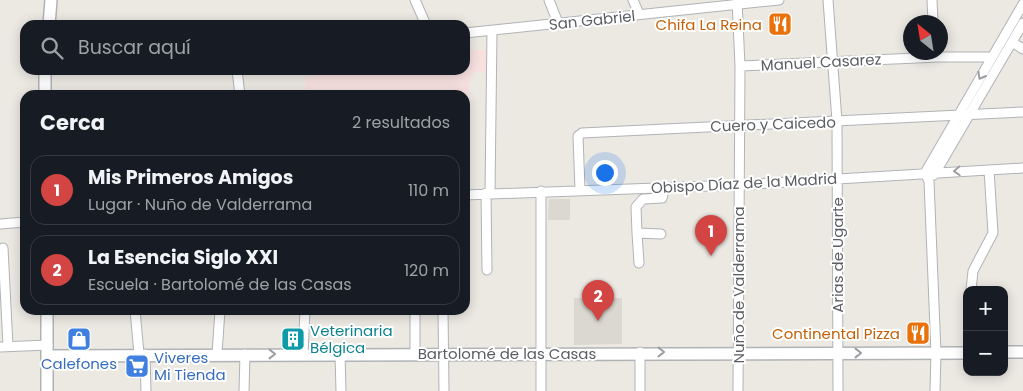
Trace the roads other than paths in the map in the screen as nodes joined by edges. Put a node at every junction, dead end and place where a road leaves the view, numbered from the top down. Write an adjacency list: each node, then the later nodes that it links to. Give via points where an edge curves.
1 (51, 0): 12 (street)
2 (415, 0): 13 (street)
3 (548, 0): 14 (street)
4 (633, 0): 10 (street)
5 (778, 0): 8 (street, San Gabriel)
6 (828, 0): 23 (street, Arias de Ugarte)
7 (932, 0): 11 (street)
8 (737, 2): 10 (street, San Gabriel); 24 (street, Nuño de Valderrama)
9 (1023, 4): 22 (street)
10 (639, 14): 14 (street, San Gabriel)
11 (933, 15)
12 (49, 20)
13 (424, 20)
14 (558, 23): 16 (street, San Gabriel)
15 (1023, 23): 18 (street)
16 (492, 31): 17 (street, San Gabriel); 43 (street)
17 (470, 33)
18 (1012, 42): 19 (street); 30 (street)
19 (1023, 49)
20 (948, 55): 22 (street, Manuel Casarez)
21 (903, 57): 23 (street, Manuel Casarez)
22 (992, 57): 31 (street, one-way to 31)
23 (833, 62): 24 (street, Manuel Casarez); 32 (street, Arias de Ugarte)
24 (740, 66): 33 (street, Nuño de Valderrama)
25 (45, 75): 27 (street)
26 (238, 75): 28 (street)
27 (45, 90)
28 (239, 90)
29 (1023, 112): 30 (street, Cuero y Caicedo)
30 (970, 114): 31 (street, Cuero y Caicedo); 36 (street)
31 (958, 116): 32 (street, Cuero y Caicedo); 37 (street)
32 (836, 122): 33 (street, Cuero y Caicedo); 38 (street, Arias de Ugarte)
33 (740, 125): 39 (street, Nuño de Valderrama); 41 (street, Cuero y Caicedo, via 581,133 578,136)
34 (1023, 168): 35 (street)
35 (989, 170): 36 (street, one-way to 36); 52 (street, via 992,232 973,269)
36 (936, 172): 37 (street)
37 (926, 177): 38 (street, Obispo Díaz de la Madrid); 70 (street)
38 (837, 178): 39 (street, Obispo Díaz de la Madrid); 69 (street, Arias de Ugarte)
39 (738, 185): 40 (street, Obispo Díaz de la Madrid); 62 (street, Nuño de Valderrama)
40 (664, 187): 41 (street, Obispo Díaz de la Madrid); 47 (street, via 662,198 638,202)
41 (580, 190): 42 (street, Obispo Díaz de la Madrid)
42 (541, 191): 43 (street, Obispo Díaz de la Madrid); 68 (street)
43 (488, 193): 44 (street, Obispo Díaz de la Madrid); 51 (street)
44 (470, 195)
45 (20, 222): 46 (street)
46 (0, 224)
47 (637, 233): 48 (street); 50 (street)
48 (661, 234)
49 (3, 248): 59 (street)
50 (638, 263)
51 (487, 270)
52 (971, 286)
53 (47, 315): 60 (street)
54 (136, 315): 71 (street)
55 (220, 315): 72 (street)
56 (306, 315): 74 (street)
57 (415, 315): 66 (street)
58 (443, 315): 67 (street)
59 (4, 347): 60 (street)
60 (48, 351): 71 (street, Bartolomé de las Casas); 76 (street)
61 (640, 352): 62 (street, Bartolomé de las Casas, one-way to 62); 68 (street, Bartolomé de las Casas); 82 (street)
62 (738, 352): 69 (street, Bartolomé de las Casas); 83 (street, Nuño de Valderrama)
63 (963, 352): 70 (street, Bartolomé de las Casas)
64 (1008, 352): 65 (street)
65 (1023, 352)
66 (415, 353): 67 (street, Bartolomé de las Casas); 75 (street, Bartolomé de las Casas)
67 (443, 353): 68 (street, Bartolomé de las Casas); 80 (street)
68 (542, 353): 81 (street)
69 (838, 353): 70 (street, Bartolomé de las Casas, one-way to 70); 84 (street, Arias de Ugarte)
70 (936, 353): 85 (street)
71 (142, 354): 72 (street, Bartolomé de las Casas); 77 (street)
72 (217, 354): 73 (street, Bartolomé de las Casas)
73 (245, 354): 74 (street, Bartolomé de las Casas, one-way to 74); 78 (street)
74 (304, 354): 75 (street, Bartolomé de las Casas)
75 (340, 354): 79 (street)
76 (47, 391)
77 (146, 391)
78 (244, 391)
79 (341, 391)
80 (444, 391)
81 (541, 391)
82 (640, 391)
83 (738, 391)
84 (838, 391)
85 (935, 391)

